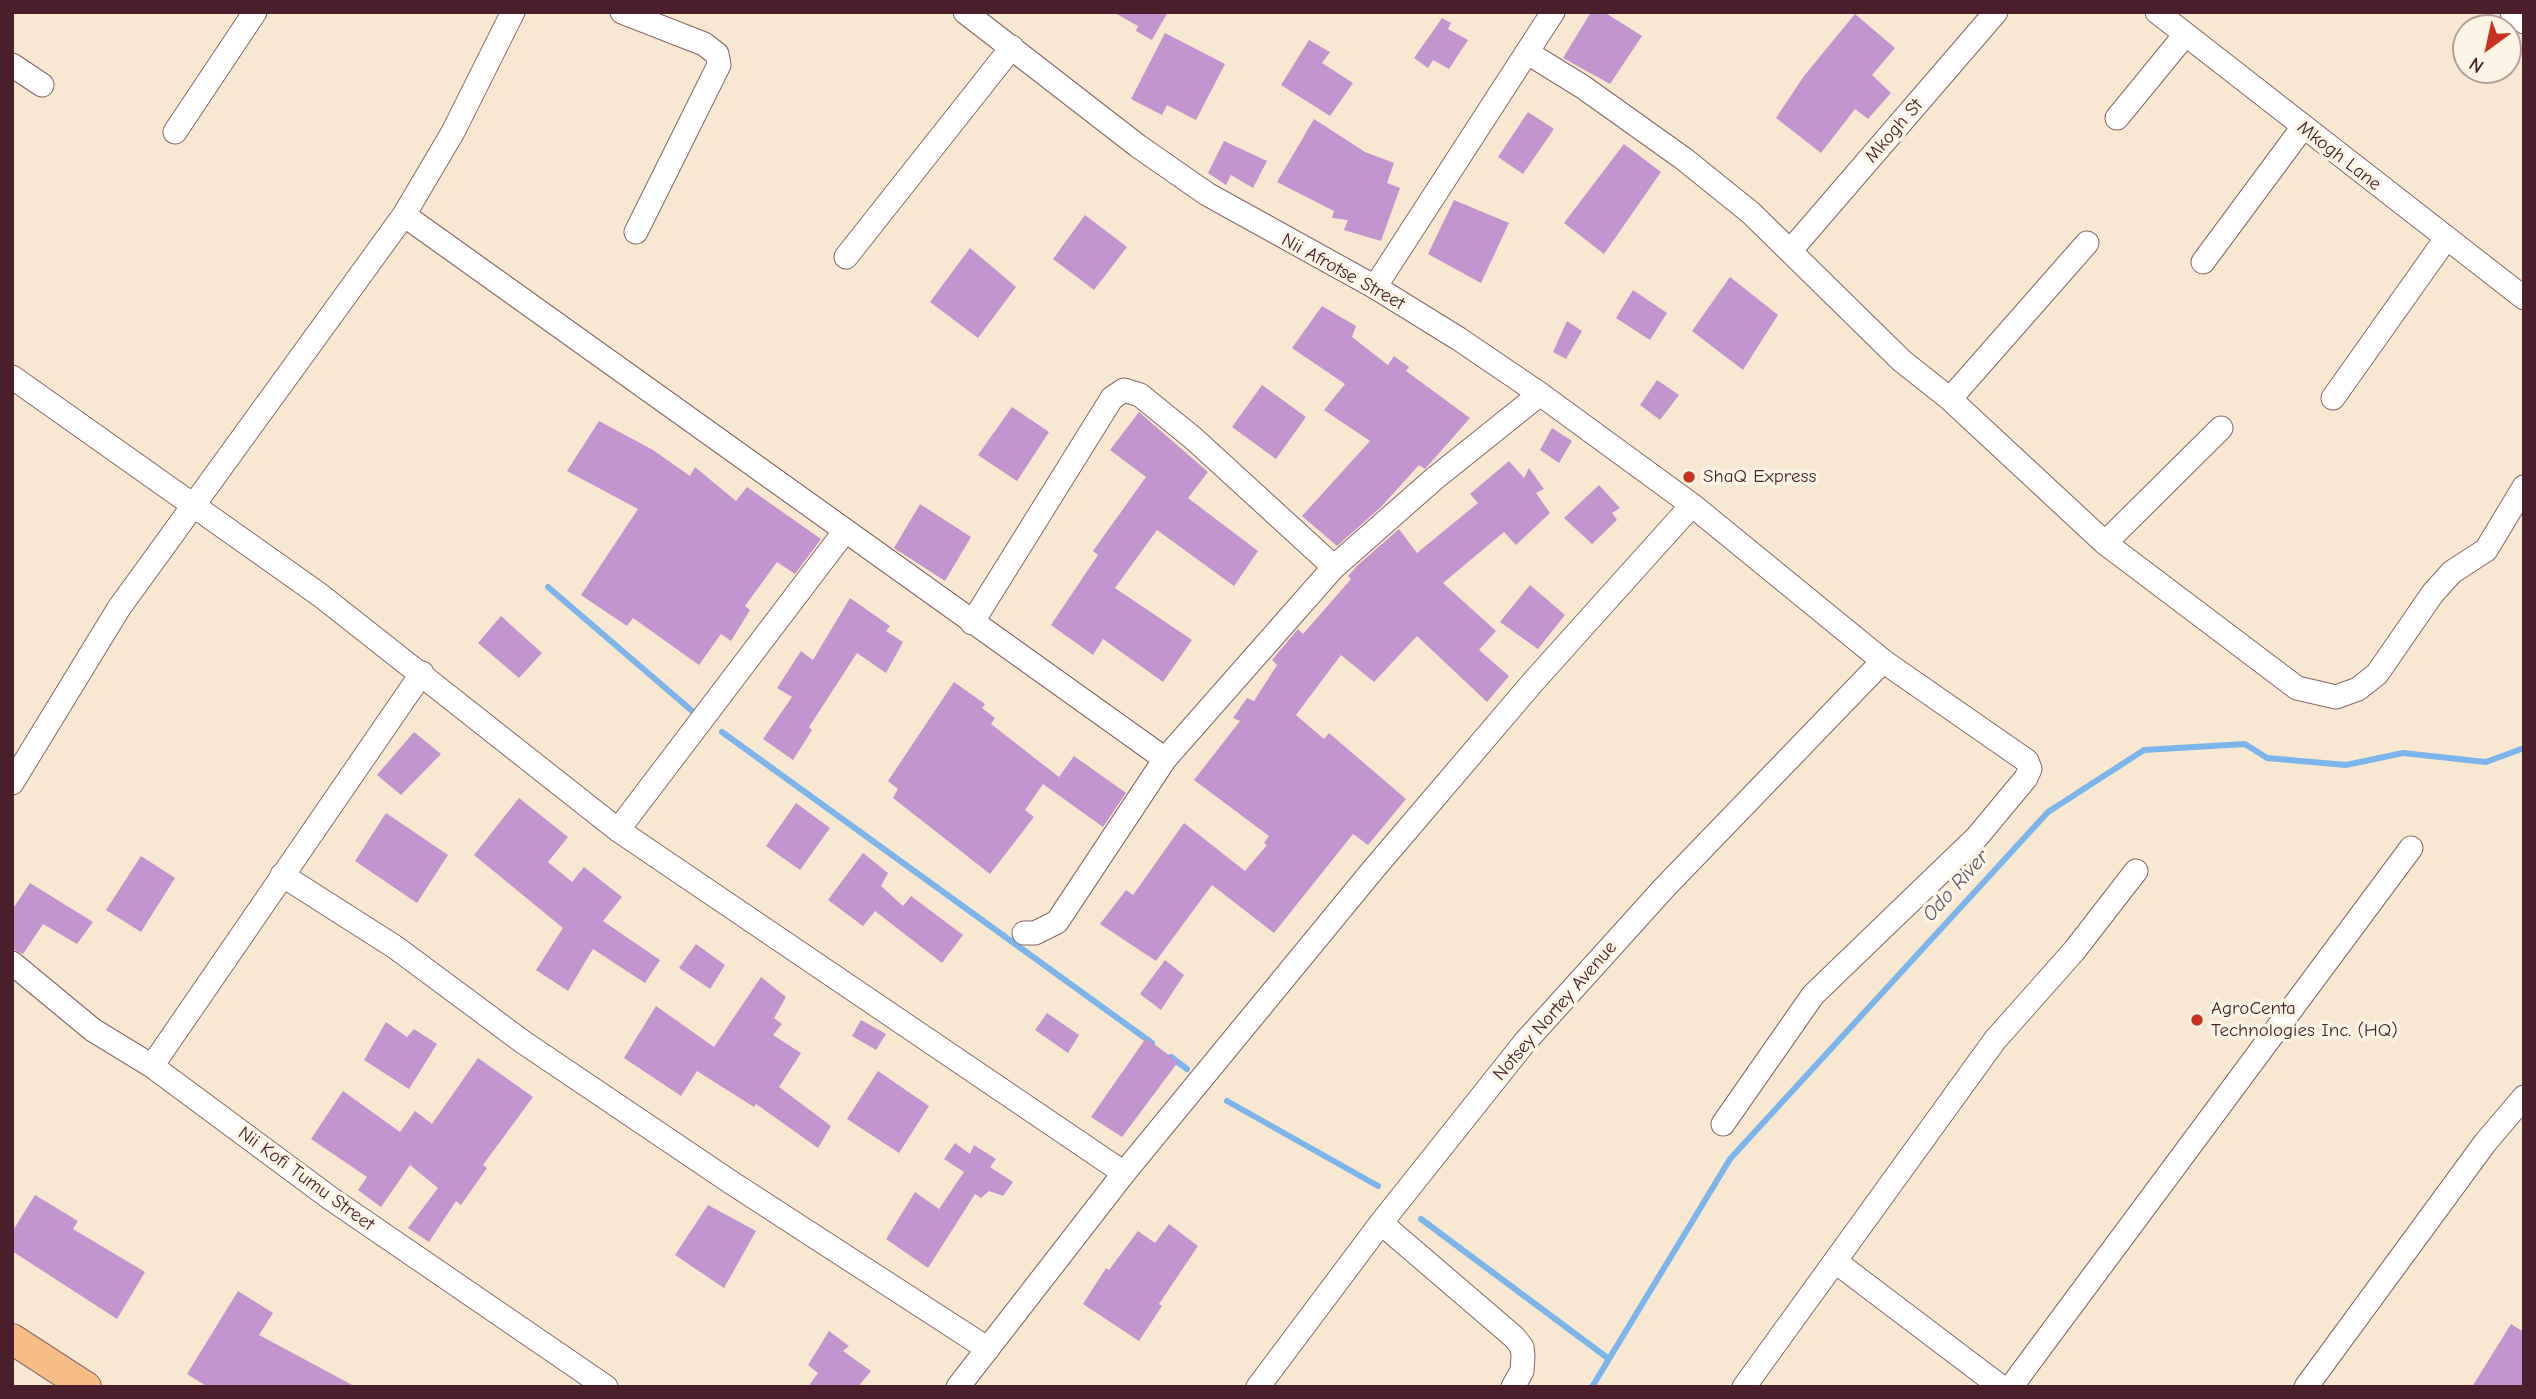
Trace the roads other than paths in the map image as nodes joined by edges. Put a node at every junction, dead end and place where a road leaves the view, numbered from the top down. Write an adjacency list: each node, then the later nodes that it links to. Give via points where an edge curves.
1 (255, 12): 17 (street)
2 (513, 12): 18 (street, via 453,132)
3 (622, 12): 19 (street, via 705,44 717,54 719,65)
4 (965, 12): 11 (street, Nii Afrotse Street)
5 (1553, 12): 12 (street)
6 (1996, 12): 22 (street, Mkogh St)
7 (2157, 12): 10 (street, Mkogh Lane)
8 (2512, 12): 9 (street)
9 (2524, 22)
10 (2185, 35): 15 (street); 16 (street, Mkogh Lane)
11 (1012, 47): 23 (street); 25 (street, Nii Afrotse Street, via 1138,146 1208,194)
12 (1528, 53): 22 (street, via 1684,159); 25 (street)
13 (12, 65): 14 (street)
14 (42, 85)
15 (2117, 118)
16 (2303, 127): 20 (street, Mkogh Lane); 24 (street)
17 (175, 132)
18 (404, 215): 34 (street); 35 (street)
19 (636, 232)
20 (2445, 240): 26 (street, Mkogh Lane); 29 (street)
21 (2088, 243): 30 (street)
22 (1791, 250): 30 (street, via 1902,361)
23 (846, 257)
24 (2203, 262)
25 (1375, 287): 28 (street, Nii Afrotse Street)
26 (2524, 298)
27 (12, 377): 34 (street)
28 (1540, 394): 33 (street, Nii Afrotse Street); 37 (street)
29 (2333, 398)
30 (1950, 399): 36 (street)
31 (2221, 428): 36 (street)
32 (2524, 487): 36 (street, via 2486,550 2452,572 2433,593 2377,674 2358,689 2336,697 2297,688)
33 (1692, 505): 39 (street, Nii Afrotse Street); 52 (street, via 1443,787)
34 (194, 507): 40 (street, via 320,594); 42 (street, via 119,608)
35 (845, 531): 38 (street); 43 (street)
36 (2105, 542)
37 (1334, 567): 38 (street, via 1193,439 1140,395 1124,390 1112,398); 41 (street)
38 (972, 623): 41 (street)
39 (1883, 662): 51 (street, Nii Afrotse Street, via 2014,751 2030,769 1978,837 1813,995); 53 (street, Notsey Nortey Avenue, via 1665,887 1525,1042)
40 (422, 673): 43 (street); 46 (street)
41 (1165, 759): 47 (street, via 1057,922)
42 (12, 783)
43 (618, 830): 52 (street)
44 (2411, 848): 64 (street)
45 (2136, 871): 54 (street, via 2074,951 1995,1040)
46 (282, 875): 49 (street); 56 (street, via 395,947 523,1042 732,1183)
47 (1024, 933)
48 (12, 962): 49 (street, Nii Kofi Tumu Street, via 93,1030)
49 (152, 1066): 58 (street, Nii Kofi Tumu Street, via 330,1198)
50 (2524, 1097): 65 (street, via 2485,1143)
51 (1723, 1124)
52 (1124, 1173): 56 (street)
53 (1381, 1223): 60 (street, Notsey Nortey Avenue); 61 (street, via 1514,1336 1523,1356 1522,1371)
54 (1836, 1262): 62 (street); 63 (street)
55 (12, 1339): 57 (main road)
56 (988, 1349): 59 (street)
57 (86, 1387)
58 (606, 1387)
59 (958, 1387)
60 (1258, 1387)
61 (1513, 1387)
62 (1744, 1387)
63 (2001, 1387)
64 (2011, 1387)
65 (2306, 1387)

